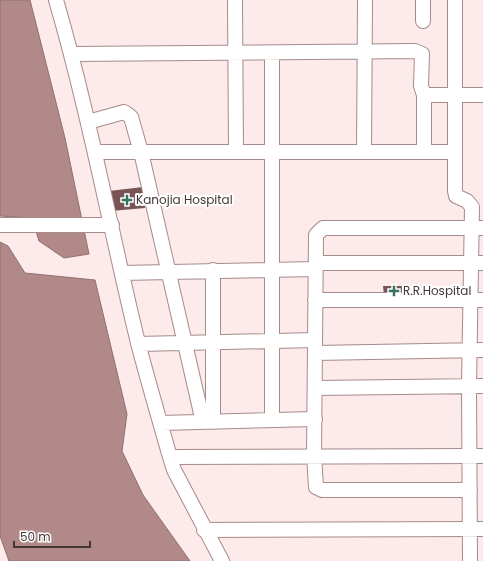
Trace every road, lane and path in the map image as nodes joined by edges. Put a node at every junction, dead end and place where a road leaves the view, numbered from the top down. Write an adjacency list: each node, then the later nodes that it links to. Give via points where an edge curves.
1 (56, 0): 10 (street)
2 (235, 0): 8 (street)
3 (365, 0): 7 (street)
4 (423, 0): 6 (street)
5 (455, 0): 12 (street)
6 (423, 21)
7 (366, 51): 9 (street); 11 (street, via 419,52 423,60 421,86); 19 (street)
8 (235, 53): 9 (street); 10 (street); 17 (street)
9 (272, 53): 18 (street)
10 (72, 54): 14 (street)
11 (424, 95): 12 (street); 20 (street)
12 (454, 95): 13 (street); 21 (street)
13 (483, 95)
14 (88, 122): 15 (street); 16 (street, via 120,113 128,114)
15 (96, 152): 16 (street); 23 (street)
16 (141, 152): 17 (street); 29 (street)
17 (236, 152): 18 (street)
18 (272, 152): 19 (street); 27 (street)
19 (364, 152): 20 (street)
20 (424, 152): 21 (street)
21 (455, 152): 24 (street, via 456,196 472,207)
22 (0, 225): 23 (street)
23 (112, 225): 30 (street)
24 (477, 228): 25 (street); 26 (street, via 323,228 316,235)
25 (477, 263): 26 (street); 32 (street)
26 (316, 266): 27 (street); 31 (street)
27 (271, 269): 28 (street); 33 (street)
28 (213, 270): 29 (street); 35 (street)
29 (169, 271): 30 (street); 34 (street)
30 (122, 273): 36 (street)
31 (316, 300): 32 (street); 37 (street)
32 (477, 300): 38 (street)
33 (272, 340): 35 (street); 37 (street); 42 (street)
34 (185, 341): 35 (street); 36 (street); 44 (street)
35 (213, 341): 44 (street)
36 (138, 344): 45 (street)
37 (315, 347): 38 (street); 40 (street)
38 (477, 350): 39 (street)
39 (476, 386): 40 (street); 43 (street)
40 (315, 388): 41 (street)
41 (315, 419): 42 (street); 46 (street)
42 (272, 420): 44 (street)
43 (476, 420): 47 (street)
44 (208, 422): 45 (street)
45 (160, 423): 48 (street)
46 (314, 455): 47 (street); 48 (street); 49 (street, via 316,487 322,490)
47 (477, 456): 49 (street)
48 (170, 457): 51 (street)
49 (470, 490): 50 (street)
50 (476, 529): 51 (street); 53 (street)
51 (204, 530): 52 (street)
52 (222, 561)
53 (470, 561)

